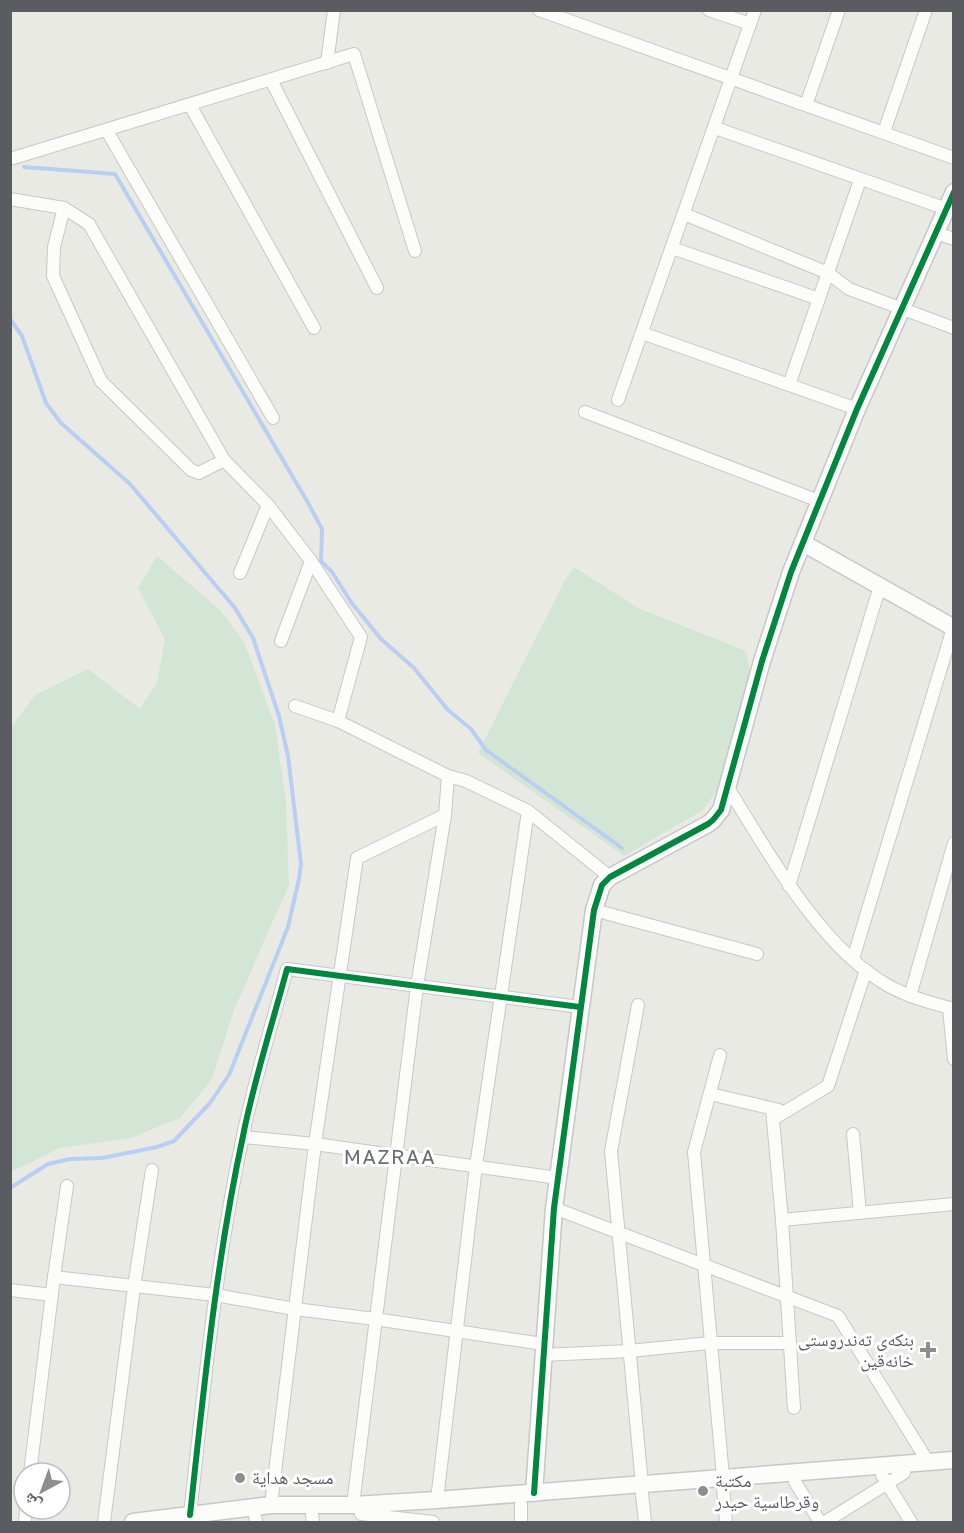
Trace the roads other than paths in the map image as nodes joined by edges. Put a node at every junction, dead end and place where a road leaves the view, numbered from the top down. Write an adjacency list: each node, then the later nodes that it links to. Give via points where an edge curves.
1 (334, 10): 8 (street)
2 (539, 10): 9 (street)
3 (709, 10): 7 (street)
4 (755, 10): 7 (street)
5 (839, 10): 12 (street)
6 (926, 10): 15 (street)
7 (750, 24): 9 (street)
8 (327, 63): 10 (street); 27 (street, via 354,54)
9 (732, 79): 12 (street); 13 (street)
10 (271, 80): 11 (street); 29 (street)
11 (190, 105): 14 (street); 32 (street)
12 (806, 105): 15 (street)
13 (715, 129): 18 (street); 23 (street)
14 (107, 131): 17 (street); 39 (street)
15 (884, 132): 16 (street)
16 (954, 158)
17 (10, 159)
18 (860, 180): 22 (street); 28 (street)
19 (954, 192): 22 (street)
20 (10, 199): 21 (street)
21 (64, 208): 40 (street, via 89,224); 40 (street, via 54,247 53,276 100,381 191,470 199,473)
22 (947, 209): 24 (street)
23 (684, 214): 26 (street); 28 (street)
24 (936, 233): 25 (street); 31 (street)
25 (954, 239)
26 (672, 248): 30 (street); 34 (street)
27 (415, 250)
28 (828, 273): 30 (street); 31 (street, via 849,289)
29 (377, 288)
30 (819, 299): 35 (street)
31 (902, 310): 33 (street); 37 (street)
32 (314, 328)
33 (954, 328)
34 (642, 333): 35 (street); 36 (street)
35 (789, 385): 37 (street)
36 (618, 400)
37 (857, 409): 41 (street)
38 (585, 412): 41 (street)
39 (273, 418)
40 (224, 460): 42 (street)
41 (819, 501): 43 (street)
42 (268, 505): 44 (street); 45 (street)
43 (803, 543): 46 (street); 52 (street, via 771,631)
44 (310, 561): 48 (street); 50 (street, via 362,637)
45 (240, 573)
46 (880, 586): 47 (street); 57 (street)
47 (953, 628): 60 (street)
48 (280, 641)
49 (295, 706): 50 (street)
50 (338, 721): 51 (street)
51 (448, 776): 53 (street); 54 (street)
52 (728, 788): 56 (street, via 713,820); 57 (street)
53 (528, 811): 56 (street); 65 (street)
54 (445, 815): 62 (street, via 357,858); 63 (street)
55 (954, 843): 64 (street)
56 (610, 877): 58 (street, via 602,885)
57 (789, 886): 60 (street)
58 (594, 910): 59 (street); 67 (street)
59 (757, 954)
60 (853, 959): 61 (street)
61 (866, 970): 64 (street); 72 (street, via 828,1086 785,1112)
62 (339, 976): 63 (street); 74 (street, via 287,969); 75 (street)
63 (417, 986): 65 (street); 76 (street)
64 (910, 996): 68 (street)
65 (500, 997): 67 (street); 77 (street)
66 (638, 1005): 85 (street, via 611,1151)
67 (580, 1007): 79 (street)
68 (951, 1008): 70 (street)
69 (720, 1055): 71 (street)
70 (954, 1059)
71 (710, 1095): 72 (street); 86 (street, via 694,1152)
72 (772, 1114): 84 (street)
73 (853, 1134): 83 (street)
74 (243, 1137): 75 (street); 91 (street)
75 (315, 1144): 76 (street); 93 (street)
76 (395, 1155): 77 (street); 94 (street)
77 (476, 1166): 79 (street); 95 (street)
78 (152, 1170): 88 (street)
79 (558, 1178): 82 (street)
80 (67, 1186): 87 (street)
81 (954, 1204): 83 (street)
82 (554, 1208): 85 (street); 98 (street)
83 (860, 1213): 84 (street)
84 (782, 1220): 92 (street)
85 (618, 1233): 86 (street); 99 (street)
86 (705, 1266): 92 (street); 96 (street)
87 (54, 1277): 88 (street); 90 (street)
88 (134, 1287): 91 (street); 116 (street)
89 (10, 1290): 90 (street)
90 (51, 1295): 102 (street)
91 (214, 1296): 93 (street); 114 (street)
92 (787, 1297): 97 (street); 103 (street, via 838,1316)
93 (295, 1309): 94 (street); 111 (street)
94 (375, 1319): 95 (street); 112 (street)
95 (457, 1330): 98 (street); 110 (street)
96 (710, 1343): 97 (street); 99 (street); 107 (street)
97 (790, 1343): 100 (street)
98 (543, 1349): 99 (street); 109 (street)
99 (629, 1351): 108 (street)
100 (794, 1408)
101 (954, 1460): 103 (street)
102 (31, 1461)
103 (928, 1462): 107 (street)
104 (954, 1469): 105 (street, via 904,1473)
105 (885, 1479): 106 (street); 123 (street); 124 (street)
106 (795, 1482): 107 (street); 122 (street)
107 (723, 1483): 108 (street); 121 (street)
108 (642, 1490): 109 (street); 120 (street)
109 (527, 1498): 110 (street); 112 (street); 119 (street)
110 (437, 1500): 112 (street)
111 (271, 1505): 112 (street); 114 (street)
112 (357, 1509): 113 (street); 118 (street)
113 (312, 1518): 115 (street, via 270,1514)
114 (196, 1519): 115 (street); 117 (street)
115 (255, 1519)
116 (104, 1522)
117 (133, 1522)
118 (433, 1522)
119 (521, 1522)
120 (645, 1522)
121 (726, 1522)
122 (820, 1522)
123 (825, 1522)
124 (911, 1522)

